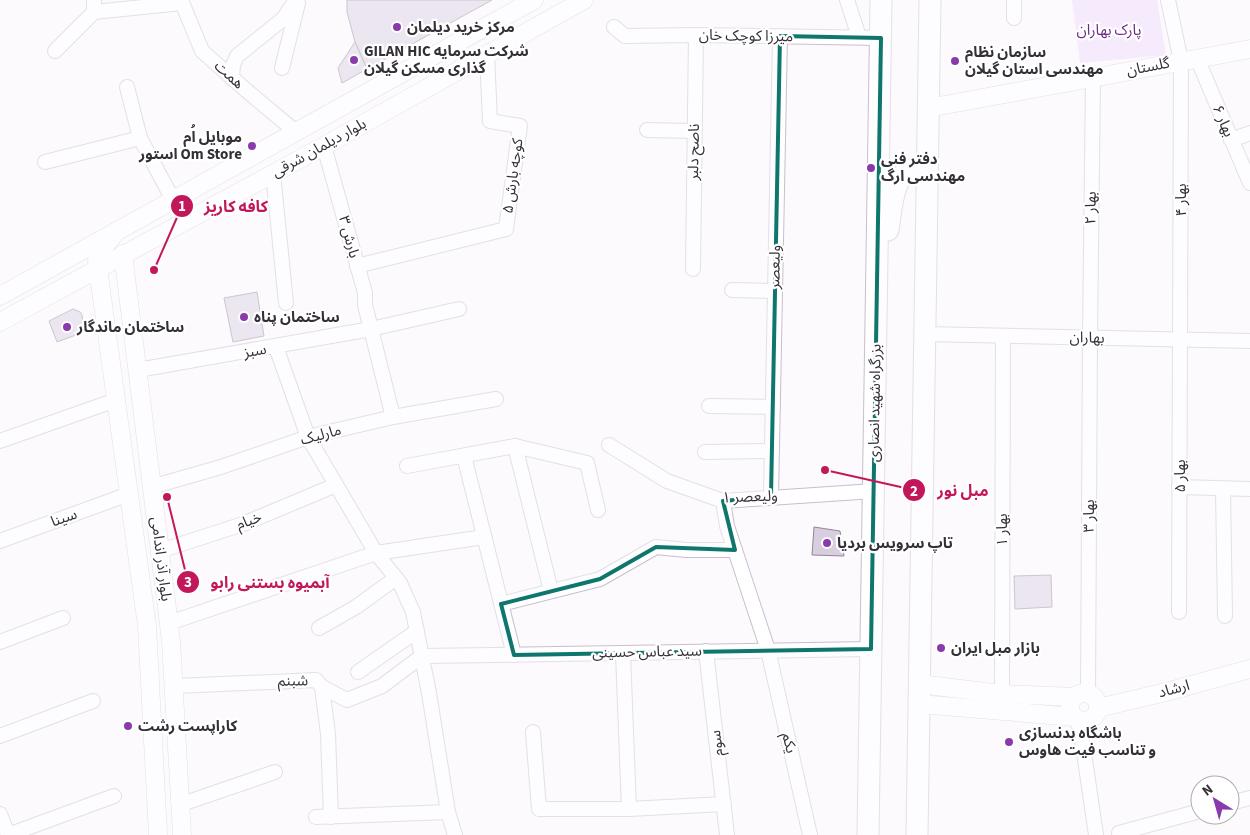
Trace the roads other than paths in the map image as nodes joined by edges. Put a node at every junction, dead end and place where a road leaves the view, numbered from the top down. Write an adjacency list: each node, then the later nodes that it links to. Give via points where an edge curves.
1 (298, 0): 21 (street); 22 (street, via 283,19 237,56)
2 (534, 0): 28 (main road, بلوار دیلمان شرقی)
3 (584, 0): 19 (main road, بلوار دیلمان شرقی)
4 (848, 0): 15 (street)
5 (882, 0): 16 (highway, بزرگراه شهید انصاری)
6 (930, 0): 25 (highway)
7 (1014, 0): 11 (street)
8 (1168, 0): 20 (street)
9 (182, 2): 10 (street, همت); 22 (street, همت, via 202,50)
10 (94, 6): 18 (street)
11 (1014, 18)
12 (614, 27): 13 (street, میرزا کوچک خان, via 625,36)
13 (696, 35): 14 (street, میرزا کوچک خان); 27 (street, ناصح دلبر)
14 (780, 36): 15 (street, میرزا کوچک خان); 44 (street, ولیعصر)
15 (860, 37): 16 (street, میرزا کوچک خان)
16 (881, 38): 46 (highway, بزرگراه شهید انصاری)
17 (1250, 48): 20 (main road, گلستان)
18 (55, 51)
19 (487, 54): 32 (main road, بلوار دیلمان شرقی); 40 (street, کوچه بارش ۵, via 490,121 520,126 506,229)
20 (1189, 60): 23 (main road, گلستان); 31 (street, بهار ۶); 56 (street, بهار ۴)
21 (282, 68)
22 (232, 78): 28 (street, همت)
23 (1093, 78): 25 (main road, گلستان); 55 (street, بهار ۲)
24 (127, 87): 30 (street)
25 (928, 108): 34 (highway)
26 (647, 130): 27 (street)
27 (694, 131): 42 (street, ناصح دلبر)
28 (296, 132): 32 (main road); 37 (main road, بلوار دیلمان شرقی)
29 (1250, 133): 31 (street)
30 (140, 138): 33 (street); 37 (street)
31 (1231, 140): 36 (street, بهار ۶)
32 (324, 146): 35 (main road, بلوار دیلمان شرقی); 40 (street, بارش ۳)
33 (45, 162)
34 (927, 170): 46 (highway, via 909,170 896,184); 53 (highway)
35 (273, 173): 39 (main road, بلوار دیلمان شرقی); 47 (street)
36 (1250, 183)
37 (173, 200): 38 (main road, بلوار دیلمان شرقی)
38 (116, 232): 41 (main road, via 98,253); 45 (main road, بلوار دیلمان شرقی)
39 (123, 254): 41 (main road, بلوار دیلمان شرقی); 49 (main road, بلوار آذر اندامی)
40 (357, 266): 52 (street, بارش ۳)
41 (99, 268): 50 (main road, بلوار آذر اندامی); 51 (main road, بلوار دیلمان شرقی)
42 (693, 269)
43 (732, 290): 44 (street)
44 (775, 291): 63 (street, ولیعصر)
45 (0, 296)
46 (877, 296): 78 (highway, بزرگراه شهید انصاری)
47 (286, 303)
48 (459, 310): 52 (street, سبز)
49 (130, 312): 50 (main road, via 121,308 112,310); 59 (main road, بلوار آذر اندامی)
50 (105, 317): 61 (main road, بلوار آذر اندامی)
51 (0, 322)
52 (371, 329): 58 (street, سبز); 64 (street, بارش ۳)
53 (924, 334): 54 (street, بهاران); 109 (highway)
54 (1003, 336): 55 (street, بهاران); 110 (street, بهار ۱)
55 (1090, 338): 56 (street, بهاران); 111 (street, بهار ۳)
56 (1180, 340): 57 (street, بهاران); 75 (street, بهار ۵)
57 (1250, 341)
58 (276, 347): 59 (street, سبز); 65 (street)
59 (138, 370): 74 (main road, بلوار آذر اندامی)
60 (496, 399): 64 (street, مارلیک)
61 (116, 400): 66 (street); 79 (main road, بلوار آذر اندامی)
62 (709, 406): 63 (street)
63 (773, 407): 69 (street, ولیعصر)
64 (393, 417): 65 (street, مارلیک)
65 (308, 437): 73 (street); 74 (street, مارلیک)
66 (0, 441)
67 (609, 445): 81 (street, ولیعصر ۱, via 667,481)
68 (515, 446): 71 (street); 82 (street, via 587,463); 89 (street)
69 (772, 451): 70 (street); 80 (street, ولیعصر)
70 (705, 452)
71 (464, 456): 72 (street); 83 (street)
72 (407, 466)
73 (336, 485): 86 (street, خیام, via 243,524); 87 (street)
74 (151, 487): 86 (main road, بلوار آذر اندامی)
75 (1179, 487): 76 (street); 91 (street, بهار ۵)
76 (1223, 489): 77 (street); 92 (street)
77 (1250, 489)
78 (874, 491): 80 (street, ولیعصر ۱); 98 (highway, بزرگراه شهید انصاری)
79 (129, 494): 84 (street, سینا); 108 (main road, بلوار آذر اندامی, via 147,626)
80 (771, 497): 81 (street, ولیعصر ۱)
81 (723, 501): 85 (street, یکم)
82 (598, 510)
83 (484, 537): 87 (street); 90 (street)
84 (0, 541)
85 (735, 550): 89 (street, via 656,547 600,579); 99 (street, یکم)
86 (160, 551): 94 (main road, بلوار آذر اندامی)
87 (376, 553): 88 (street); 94 (street)
88 (396, 578): 95 (street, via 356,607); 96 (street, via 413,612)
89 (551, 592): 90 (street)
90 (501, 604): 102 (street)
91 (1179, 612)
92 (1225, 616)
93 (63, 618): 97 (street)
94 (169, 623): 106 (main road, بلوار آذر اندامی)
95 (319, 628)
96 (417, 631): 103 (street); 105 (street)
97 (0, 642)
98 (871, 648): 99 (street, سید عباس حسینی); 133 (highway, بزرگراه شهید انصاری)
99 (768, 650): 100 (street, سید عباس حسینی); 132 (street, یکم)
100 (706, 651): 101 (street, سید عباس حسینی); 119 (street, سوم)
101 (623, 653): 102 (street, سید عباس حسینی); 120 (street)
102 (514, 655): 103 (street, سید عباس حسینی)
103 (422, 656): 107 (street, شبنم, via 382,686 347,700); 121 (street)
104 (1250, 669): 111 (main road, ارشاد, via 1166,692)
105 (358, 672)
106 (175, 686): 107 (street, شبنم, via 316,680); 108 (main road); 118 (main road, بلوار آذر اندامی)
107 (322, 687): 125 (street, via 328,734)
108 (150, 688): 128 (main road, بلوار آذر اندامی)
109 (919, 694): 110 (main road, ارشاد); 113 (main road); 134 (highway)
110 (1002, 694): 111 (main road, ارشاد)
111 (1087, 700): 113 (main road, via 1072,700 1070,709); 113 (main road, via 1097,712 1091,719)
112 (93, 701): 115 (street)
113 (1076, 719): 135 (street)
114 (533, 732): 120 (street, via 539,809)
115 (0, 736)
116 (275, 772): 118 (street)
117 (114, 796): 127 (street)
118 (182, 804): 129 (main road, بلوار آذر اندامی)
119 (724, 804): 120 (street); 131 (street, سوم)
120 (629, 809)
121 (448, 812): 125 (street); 130 (street)
122 (0, 814): 127 (street)
123 (1190, 814): 126 (street)
124 (316, 817): 125 (street)
125 (331, 817)
126 (1118, 833)
127 (8, 835)
128 (158, 835)
129 (182, 835)
130 (455, 835)
131 (727, 835)
132 (810, 835)
133 (868, 835)
134 (917, 835)
135 (1096, 835)

